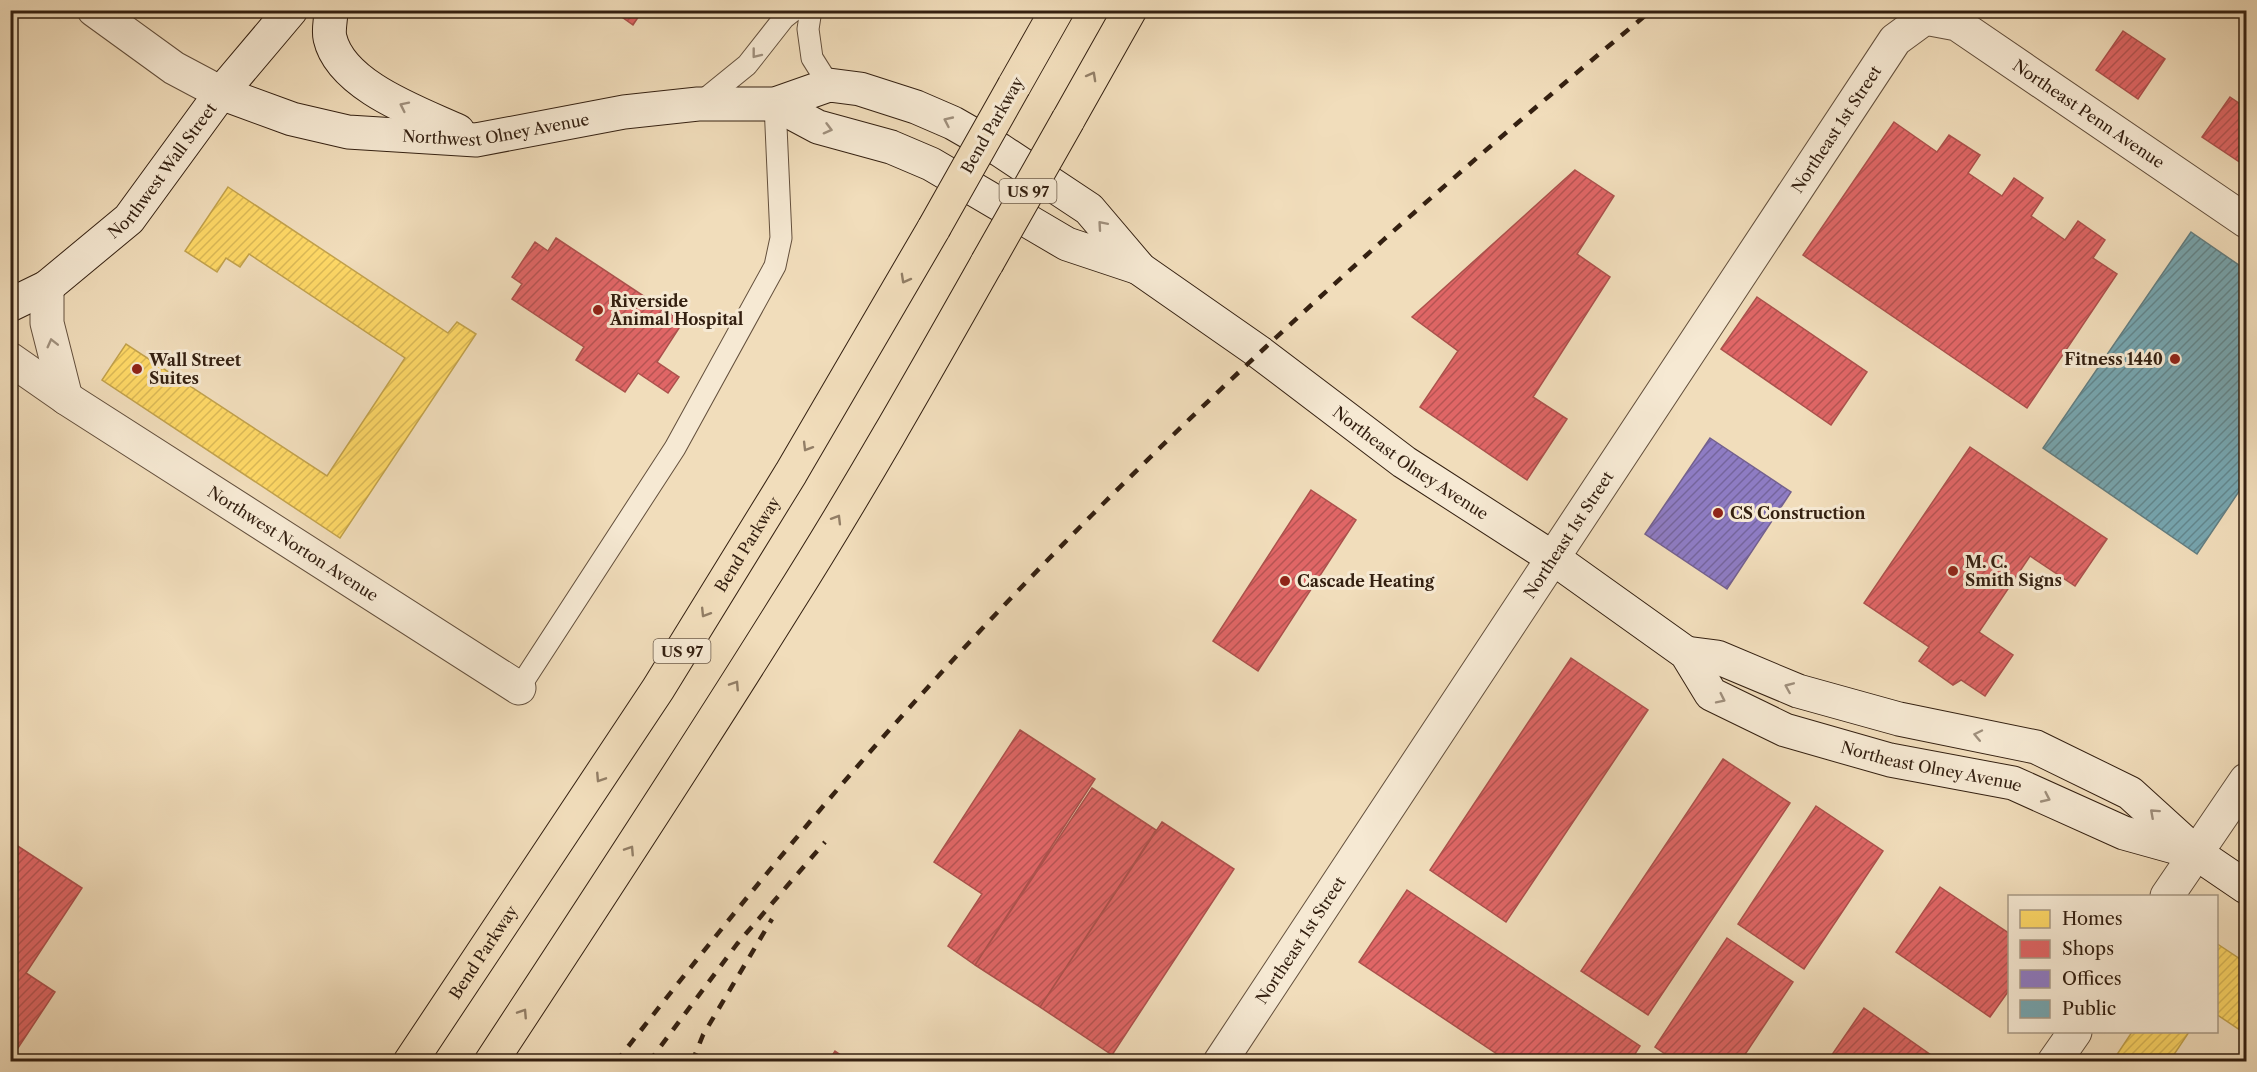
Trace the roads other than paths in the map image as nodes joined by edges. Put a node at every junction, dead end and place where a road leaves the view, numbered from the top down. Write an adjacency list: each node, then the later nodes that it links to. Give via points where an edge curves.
1 (94, 10): 10 (main road, Northwest Olney Avenue, via 174,68)
2 (291, 10): 10 (main road, Northwest Wall Street)
3 (331, 10): 13 (main road, one-way to 3, via 364,84 342,63 330,38)
4 (794, 10): 11 (lane, one-way to 11, via 747,65)
5 (811, 10): 9 (lane, via 808,29 812,58)
6 (1057, 10): 29 (highway, Bend Parkway / US 97, one-way to 29, bridge, via 797,463 658,689)
7 (1127, 18): 30 (highway, US 97, one-way to 7, bridge, via 788,603)
8 (1925, 18): 16 (main road, Northeast Penn Avenue, via 1957,24); 22 (main road, Northeast 1st Street, via 1894,40)
9 (829, 85): 12 (main road, Northwest Olney Avenue); 14 (main road, Northwest Olney Avenue, one-way to 9, via 916,107 860,89)
10 (221, 93): 13 (main road, Northwest Olney Avenue, via 292,119 348,132); 18 (main road, Northwest Wall Street, via 129,219)
11 (698, 104): 12 (main road, Northwest Olney Avenue); 13 (main road, Northwest Olney Avenue, via 624,112)
12 (775, 104): 15 (main road, Northwest Olney Avenue, one-way to 15, via 818,127 891,147 931,164); 23 (lane, via 781,238 775,266 675,448)
13 (476, 140)
14 (1000, 150): 17 (main road, Northeast Olney Avenue, one-way to 14, via 1089,209)
15 (977, 191): 17 (main road, Northeast Olney Avenue, via 1067,244)
16 (2247, 221)
17 (1140, 269): 22 (main road, Northeast Olney Avenue, via 1259,352 1404,462)
18 (47, 287): 19 (main road, Northwest Wall Street); 21 (main road, one-way to 18, via 47,323)
19 (10, 305)
20 (10, 359): 21 (main road, Northwest Norton Avenue)
21 (66, 398): 23 (main road, Northwest Norton Avenue)
22 (1553, 558): 25 (main road, Northeast Olney Avenue, via 1686,653 1711,694 1785,730 1890,760 2013,783 2124,833); 31 (main road, Northeast 1st Street)
23 (519, 688)
24 (2247, 780): 25 (main road)
25 (2196, 853): 26 (main road, Northeast Olney Avenue); 27 (main road)
26 (2247, 887)
27 (2168, 895)
28 (2073, 1033): 32 (main road)
29 (410, 1062)
30 (491, 1062)
31 (1220, 1062)
32 (2054, 1062)

